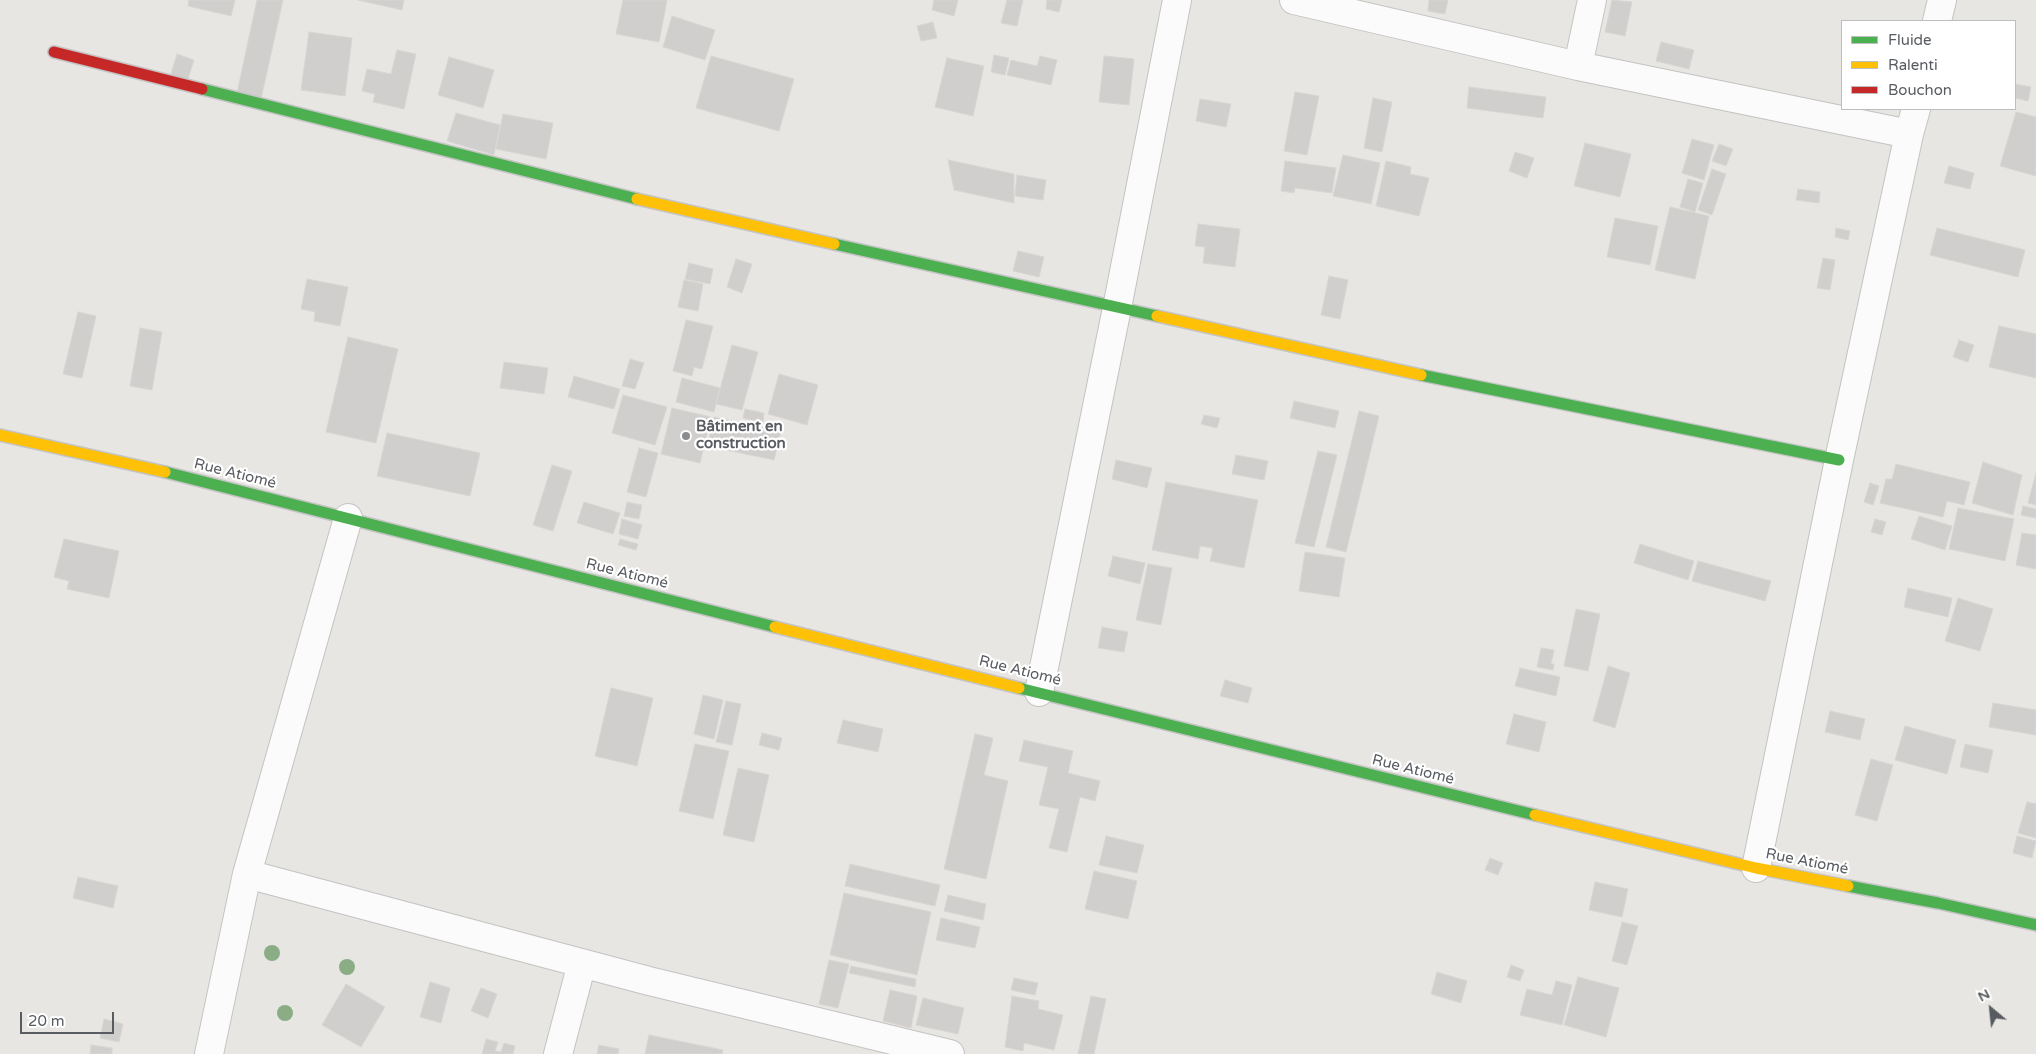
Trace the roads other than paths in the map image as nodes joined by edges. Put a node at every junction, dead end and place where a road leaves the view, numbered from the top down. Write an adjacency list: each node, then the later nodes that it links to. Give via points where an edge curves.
1 (1178, 0): 9 (street)
2 (1294, 0): 7 (street)
3 (1592, 0): 7 (street)
4 (1942, 0): 5 (street)
5 (1937, 20)
6 (54, 52): 9 (street, via 655,204)
7 (1578, 66): 8 (street)
8 (1912, 122): 11 (street)
9 (1117, 308): 11 (street, via 1387,368); 13 (street)
10 (0, 435): 12 (street, Rue Atiomé, via 134,464)
11 (1839, 460): 14 (street)
12 (348, 518): 13 (street, Rue Atiomé); 15 (street)
13 (1039, 692): 14 (street, Rue Atiomé)
14 (1756, 868): 16 (street, Rue Atiomé)
15 (247, 874): 17 (street); 18 (street)
16 (2036, 925)
17 (582, 963): 19 (street); 20 (street)
18 (209, 1054)
19 (558, 1054)
20 (950, 1054)

